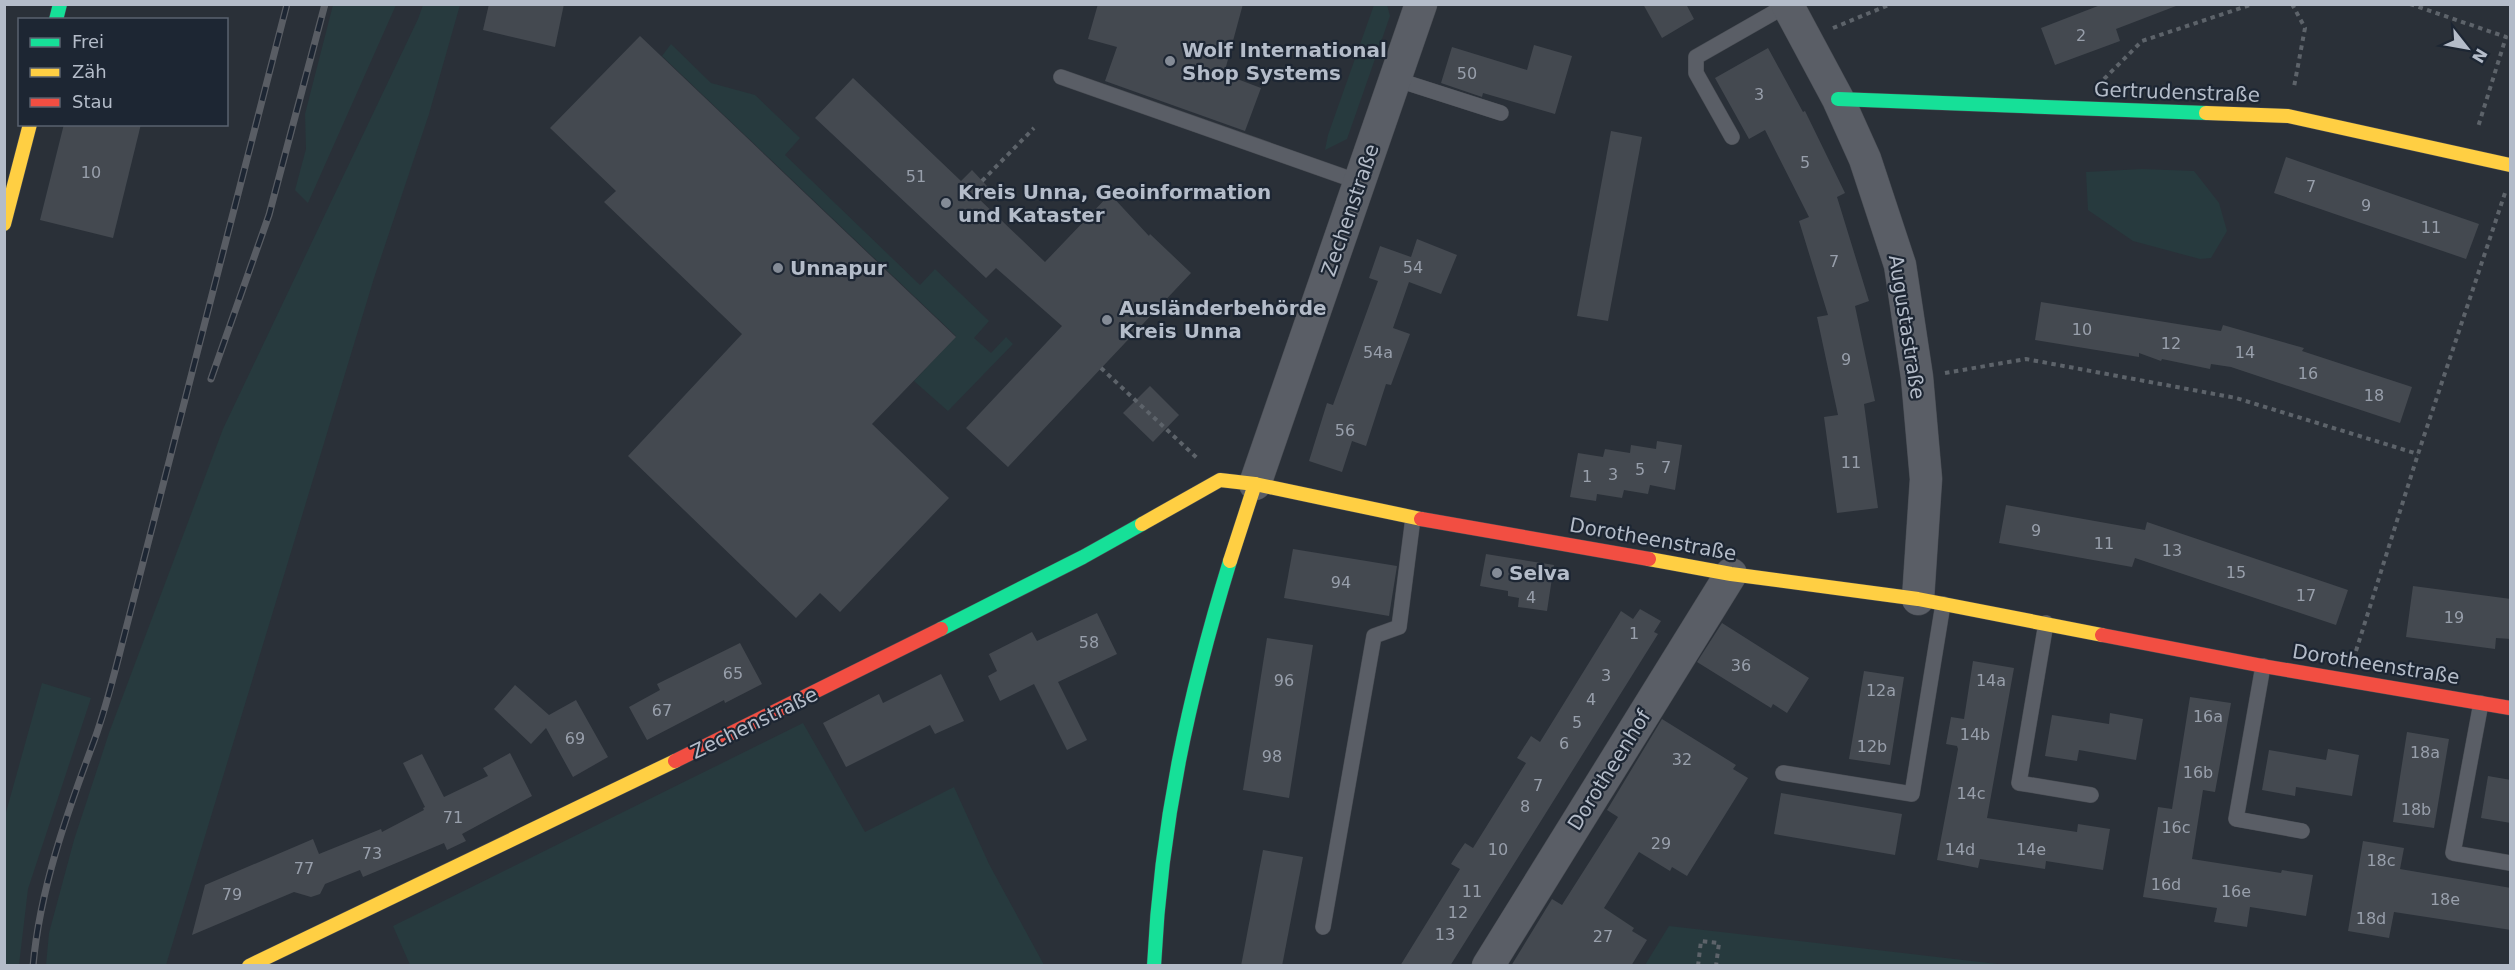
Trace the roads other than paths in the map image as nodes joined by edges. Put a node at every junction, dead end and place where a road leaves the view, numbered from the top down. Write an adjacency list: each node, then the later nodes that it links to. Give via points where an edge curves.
1 (1421, 4): 4 (street, Zechenstraße)
2 (1787, 5): 5 (street, Augustastraße); 8 (lane, via 1696,57 1696,74)
3 (1061, 76): 10 (lane)
4 (1395, 79): 6 (lane); 10 (street, Zechenstraße)
5 (1838, 99): 9 (street, Gertrudenstraße, via 2288,116); 15 (street, Augustastraße, via 1865,159 1900,265 1917,377)
6 (1502, 113)
7 (29, 126): 11 (street)
8 (1732, 137)
9 (2511, 165)
10 (1359, 182): 12 (street, Zechenstraße)
11 (4, 225)
12 (1255, 484): 13 (street, Dorotheenstraße); 25 (street, Zechenstraße, via 1220,480 1083,557 824,689); 26 (street, Zechenstraße, via 1206,641 1179,749 1166,825)
13 (1413, 518): 14 (street, Dorotheenstraße); 24 (lane, via 1399,627 1374,636)
14 (1731, 574): 15 (street, Dorotheenstraße); 27 (street, Dorotheenhof)
15 (1931, 601): 16 (street, Dorotheenstraße); 20 (lane, via 1912,794)
16 (2046, 623): 17 (street, Dorotheenstraße); 21 (lane, via 2019,783)
17 (2263, 666): 18 (street, Dorotheenstraße); 22 (lane, Dorotheenstraße, via 2236,819)
18 (2481, 703): 19 (street, Dorotheenstraße); 23 (lane, Dorotheenstraße, via 2453,853)
19 (2511, 708)
20 (1783, 773)
21 (2091, 795)
22 (2302, 831)
23 (2511, 863)
24 (1323, 927)
25 (249, 966)
26 (1154, 966)
27 (1488, 966)

